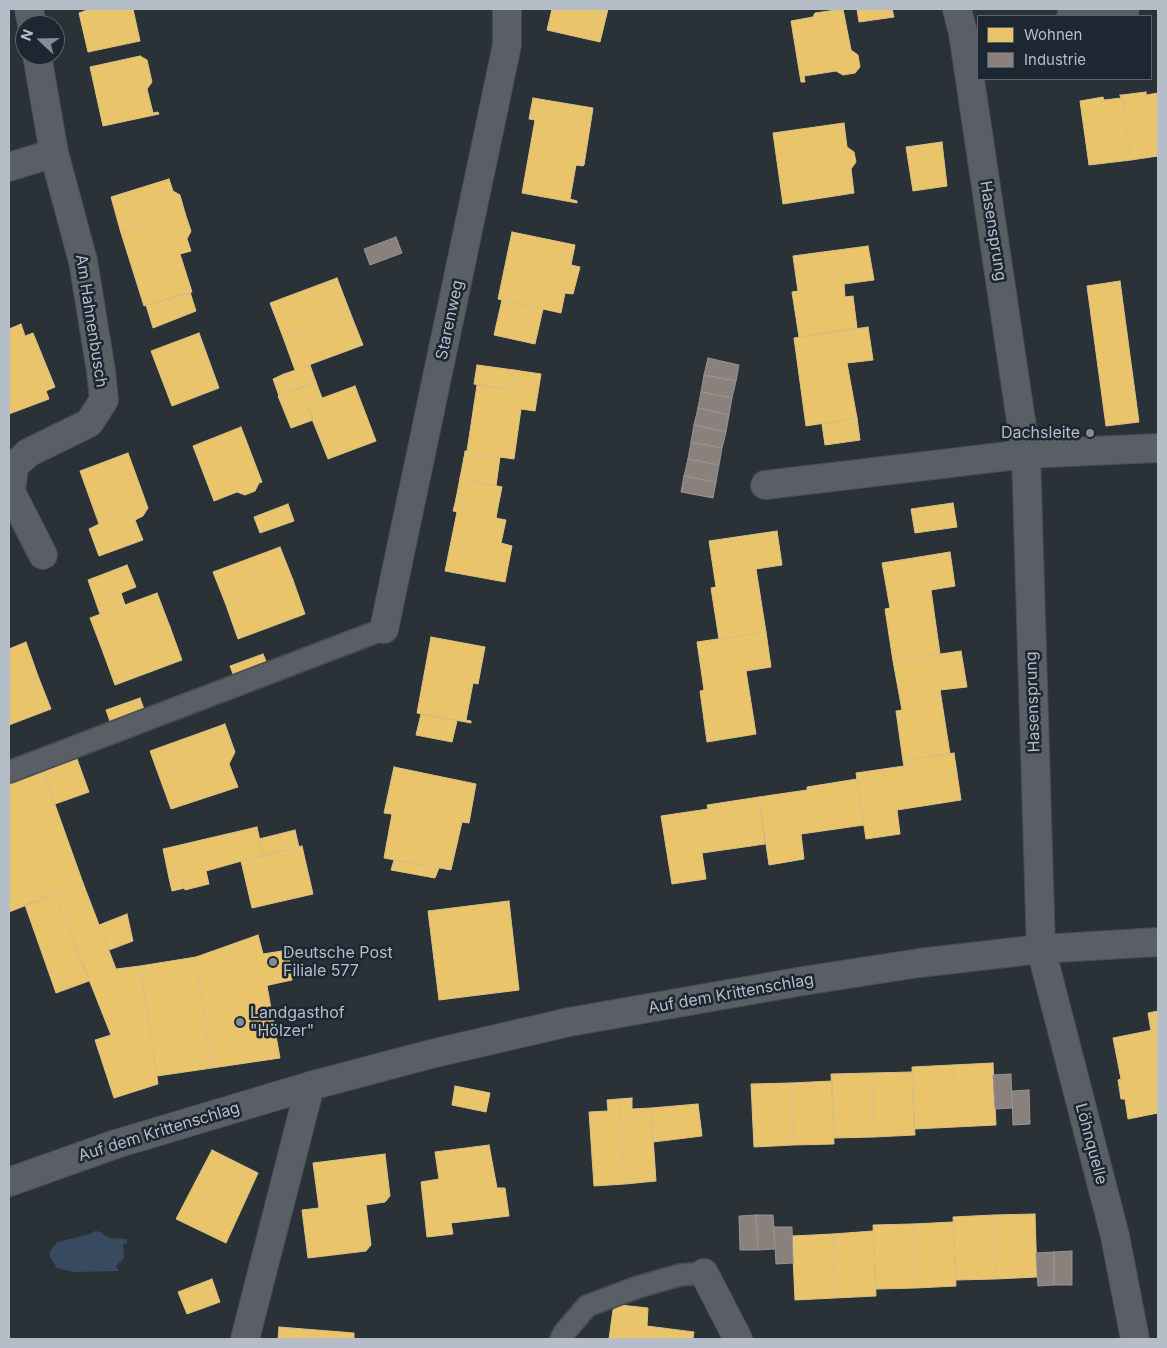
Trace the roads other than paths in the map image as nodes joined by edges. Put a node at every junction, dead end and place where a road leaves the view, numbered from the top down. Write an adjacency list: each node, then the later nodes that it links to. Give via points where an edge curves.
1 (507, 9): 12 (street, Starenweg, via 507,45)
2 (1125, 9): 3 (street)
3 (1079, 15)
4 (966, 24): 9 (street, Hasensprung)
5 (39, 65): 6 (street, Am Hahnenbusch)
6 (54, 153): 7 (street); 11 (street, Am Hahnenbusch, via 83,261 104,400 89,423 28,453 14,466 11,492)
7 (9, 167)
8 (1158, 448): 9 (street)
9 (1026, 454): 10 (street); 15 (street, Hasensprung)
10 (765, 485)
11 (44, 555)
12 (384, 629): 13 (lane)
13 (9, 772)
14 (1158, 942): 15 (street, Auf dem Krittenschlag)
15 (1041, 949): 16 (street, Auf dem Krittenschlag, via 812,979 569,1022); 22 (street, Löhnquelle, via 1115,1236)
16 (310, 1086): 17 (street, Auf dem Krittenschlag, via 116,1144); 19 (street)
17 (9, 1182)
18 (704, 1273): 20 (lane, via 654,1282 587,1306); 21 (street)
19 (245, 1339)
20 (561, 1339)
21 (738, 1339)
22 (1135, 1339)

